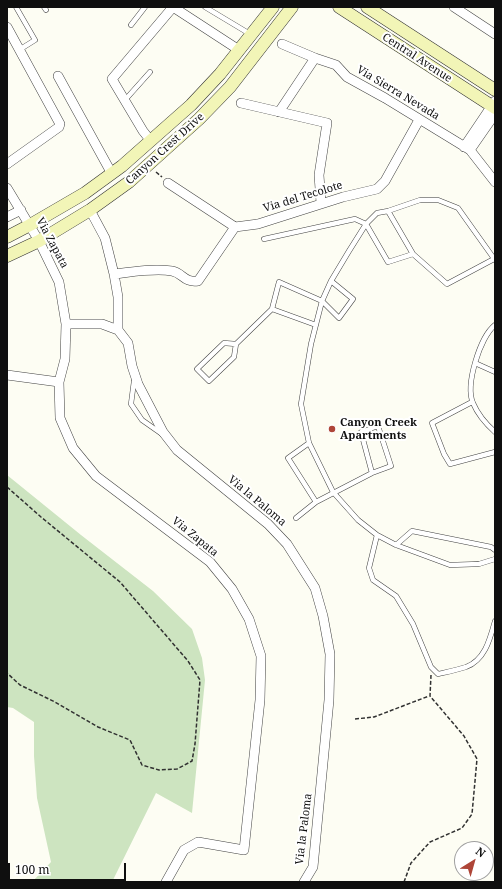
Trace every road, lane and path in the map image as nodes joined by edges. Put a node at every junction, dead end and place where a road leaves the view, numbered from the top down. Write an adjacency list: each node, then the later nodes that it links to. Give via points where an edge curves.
1 (16, 7): 15 (lane, via 36,40)
2 (144, 7): 10 (lane)
3 (173, 7): 16 (street); 21 (street, via 112,79)
4 (204, 7): 13 (lane)
5 (273, 7): 13 (main road, Canyon Crest Drive)
6 (292, 7): 29 (main road, Canyon Crest Drive, via 230,87)
7 (339, 7): 23 (main road, Central Avenue)
8 (367, 7): 20 (main road, Central Avenue)
9 (454, 7): 12 (street)
10 (131, 24)
11 (7, 27): 15 (street)
12 (495, 34)
13 (251, 35): 16 (main road, Canyon Crest Drive)
14 (282, 44): 17 (street, Via Sierra Nevada)
15 (19, 50): 28 (street, via 60,124)
16 (239, 50): 26 (main road, Canyon Crest Drive, via 191,105)
17 (315, 58): 24 (street); 25 (street, Via Sierra Nevada, via 336,65 347,77)
18 (150, 72): 21 (lane)
19 (58, 76): 30 (street)
20 (495, 90)
21 (125, 100): 26 (street)
22 (241, 103): 24 (street)
23 (494, 107): 27 (street)
24 (279, 112): 34 (street, via 327,122 319,175)
25 (419, 120): 27 (street, Via Sierra Nevada); 34 (street, Via del Tecolote, via 385,181 377,189)
26 (151, 141): 30 (main road, Canyon Crest Drive)
27 (467, 149): 32 (street, Via Sierra Nevada)
28 (7, 164)
29 (148, 165): 31 (path); 36 (main road, Canyon Crest Drive)
30 (112, 174): 40 (main road, Canyon Crest Drive)
31 (168, 182): 41 (street)
32 (495, 182)
33 (7, 188): 35 (street, Via Zapata)
34 (321, 204): 41 (street, Via del Tecolote, via 258,224)
35 (20, 210): 38 (street); 40 (street, Via Zapata)
36 (90, 210): 44 (main road, Canyon Crest Drive); 48 (street, via 105,238)
37 (388, 211): 39 (lane, via 377,213); 45 (lane); 47 (lane, via 420,200 438,200 458,208)
38 (7, 217)
39 (366, 224): 43 (lane, via 355,218); 45 (lane, via 388,262); 49 (lane)
40 (30, 225): 42 (main road, Canyon Crest Drive); 44 (street, Via Zapata)
41 (234, 227): 48 (street, via 198,281 190,282 173,271 144,270)
42 (7, 237)
43 (264, 239)
44 (39, 241): 46 (main road, Canyon Crest Drive); 52 (street, Via Zapata, via 59,282)
45 (413, 254): 47 (lane, via 447,284)
46 (7, 256)
47 (495, 259)
48 (114, 274): 55 (street, via 118,297)
49 (331, 281): 50 (lane); 50 (lane, via 353,299 339,318)
50 (322, 301): 51 (lane, via 279,282); 53 (lane)
51 (272, 309): 53 (lane); 56 (lane)
52 (66, 324): 55 (street, via 102,324); 61 (street, Via Zapata, via 65,359)
53 (316, 325): 65 (lane, via 301,404)
54 (495, 326): 57 (lane, via 481,347)
55 (118, 330): 60 (street, Via la Paloma, via 128,343)
56 (236, 344): 56 (lane, via 224,343 197,369 209,381 234,357)
57 (475, 363): 58 (lane); 62 (lane, via 470,384)
58 (495, 372)
59 (7, 375): 61 (street)
60 (135, 376): 64 (street, Via la Paloma); 64 (lane, via 131,404 142,420)
61 (59, 382): 81 (street, Via Zapata, via 60,418 73,448 96,476 210,562 232,589 249,619 262,656 260,700 244,850 198,842 184,850)
62 (472, 402): 63 (lane, via 483,421); 66 (lane, via 432,423 444,454 450,464)
63 (495, 432)
64 (166, 436): 82 (street, Via la Paloma, via 177,450 268,524 287,544 315,588 330,654 329,700 313,867)
65 (309, 443): 69 (lane); 70 (lane, via 288,458)
66 (495, 452)
67 (372, 473): 67 (lane, via 391,466 378,426 361,432); 69 (lane)
68 (7, 487): 78 (path, via 120,582 188,661 200,680 192,761 177,769 159,770 142,765 130,740 98,727 20,685)
69 (333, 492): 70 (lane); 72 (lane, via 358,520)
70 (316, 502): 71 (lane)
71 (296, 518)
72 (377, 535): 73 (lane); 77 (lane, via 369,568 373,580 396,596 413,624)
73 (396, 545): 74 (lane, via 412,531 491,547); 75 (lane, via 450,565 479,564)
74 (495, 550)
75 (495, 559)
76 (495, 621): 77 (lane, via 483,655 468,667 438,674)
77 (432, 668): 79 (path)
78 (7, 674)
79 (430, 696): 80 (path, via 374,717); 83 (path, via 464,736 478,759 472,814 462,828 430,842 411,863)
80 (355, 719)
81 (166, 882)
82 (304, 882)
83 (404, 882)

